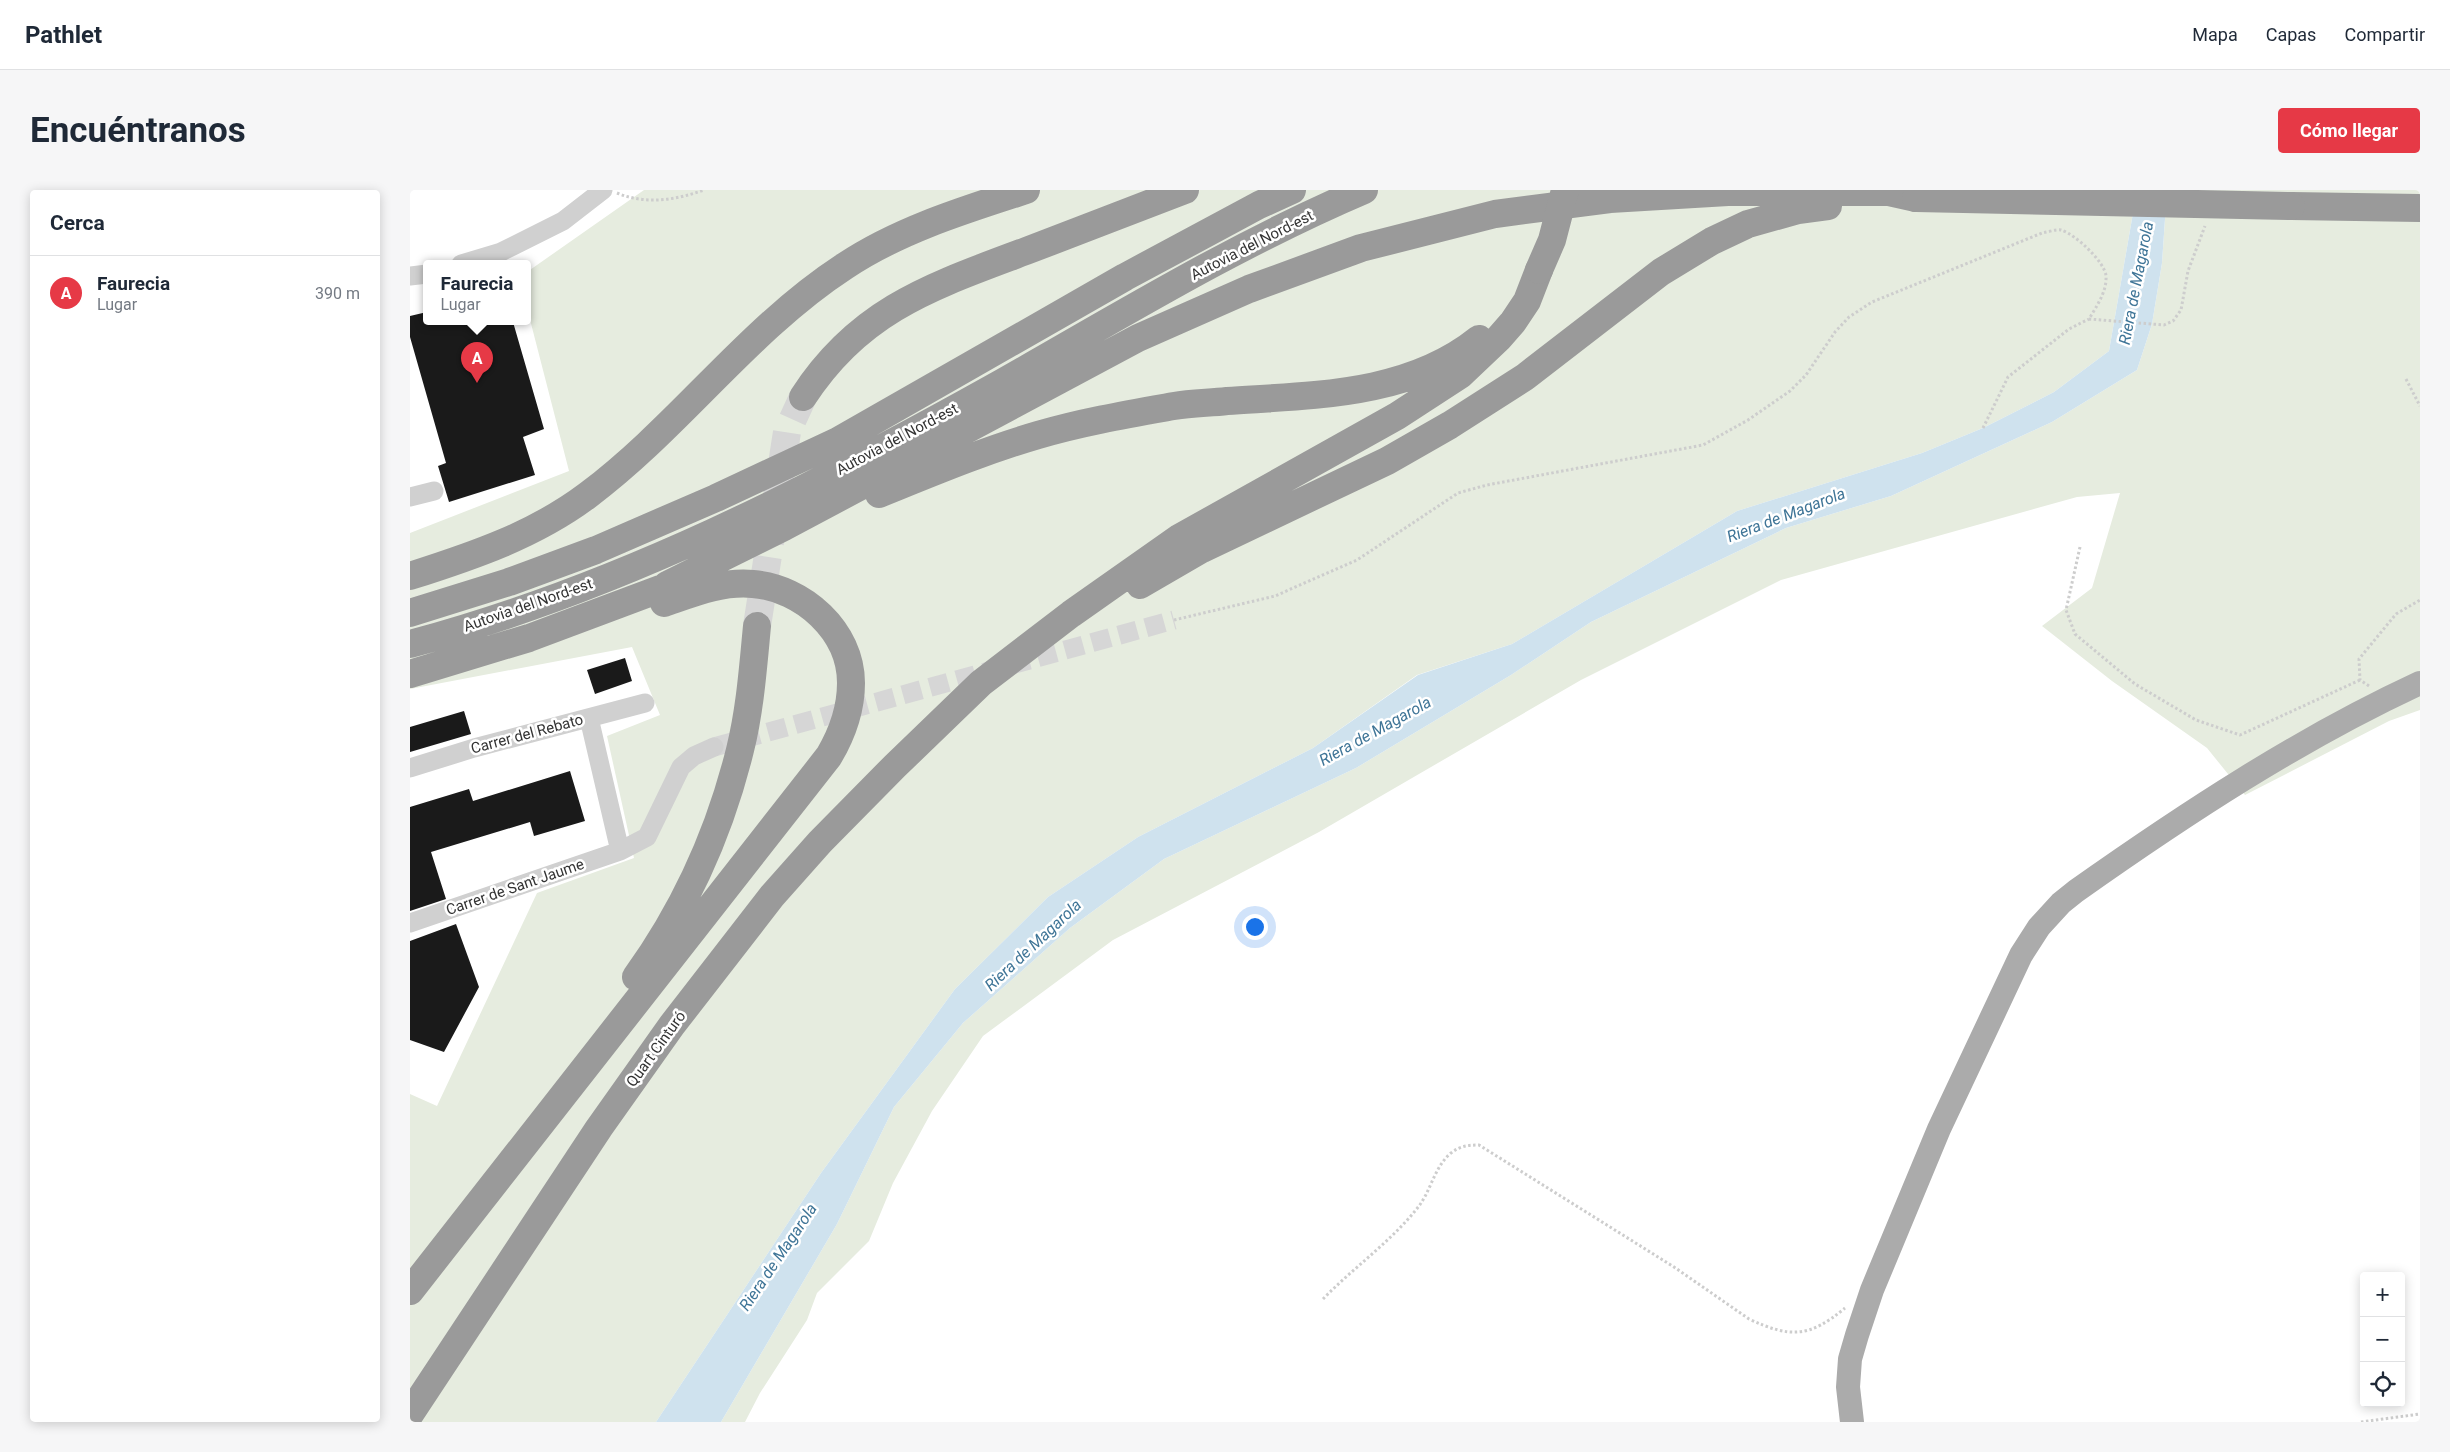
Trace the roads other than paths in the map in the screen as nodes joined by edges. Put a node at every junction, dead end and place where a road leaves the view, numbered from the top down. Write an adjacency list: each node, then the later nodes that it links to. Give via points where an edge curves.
1 (603, 190): 9 (street, via 563,221 501,252)
2 (1026, 190): 16 (highway, via 923,226 846,265 790,306 639,452 587,495 553,518 502,544)
3 (1185, 190): 13 (highway, via 989,264 903,302 884,313 825,366)
4 (1292, 190): 18 (highway, Autovia del Nord-est, via 1125,277 838,441 596,550)
5 (1364, 190): 21 (highway, Autovia del Nord-est, via 1273,231 994,387 709,534 599,581 514,612)
6 (1565, 190): 10 (highway, bridge, via 1552,240)
7 (1916, 198): 8 (highway, bridge); 17 (highway, via 1889,192 1728,192 1610,199 1495,214 1361,248 1249,289 1138,338 792,523); 26 (highway, via 1798,210 1748,224 1712,241 1661,272 1525,377 1450,425 1386,460 1202,549 1114,600)
8 (2420, 208)
9 (474, 260)
10 (1540, 270): 17 (highway, via 1483,335 1429,370 1364,389 1178,405 1039,435 974,456 864,501 706,573); 26 (highway, via 1527,301 1513,322 1460,375 1397,416 1179,538 981,683)
11 (423, 274): 12 (street)
12 (410, 276)
13 (803, 397)
14 (434, 491): 15 (street)
15 (410, 497)
16 (410, 576)
17 (667, 585): 20 (highway)
18 (410, 613)
19 (757, 626): 31 (highway, via 752,681 740,749 712,838 686,896 645,964)
20 (529, 638): 22 (highway); 31 (highway, via 567,637 715,586 770,586 792,594 827,622 845,653 851,696 842,730 830,756)
21 (410, 644)
22 (410, 674)
23 (2420, 683): 33 (main road, via 2368,707 2189,814 2061,902 2029,941 1939,1129 1872,1290 1850,1359 1848,1387)
24 (645, 703): 25 (street, Carrer del Rebato)
25 (589, 718): 28 (street, Carrer del Rebato); 29 (street)
26 (946, 719): 32 (highway, Quart Cinturó, via 820,842 772,896 672,1025 594,1136)
27 (714, 747): 29 (street, Carrer de Sant Jaume, via 694,756 681,767 647,837)
28 (410, 768)
29 (620, 851): 30 (street, Carrer de Sant Jaume)
30 (410, 923)
31 (410, 1291)
32 (410, 1414)
33 (1852, 1422)

